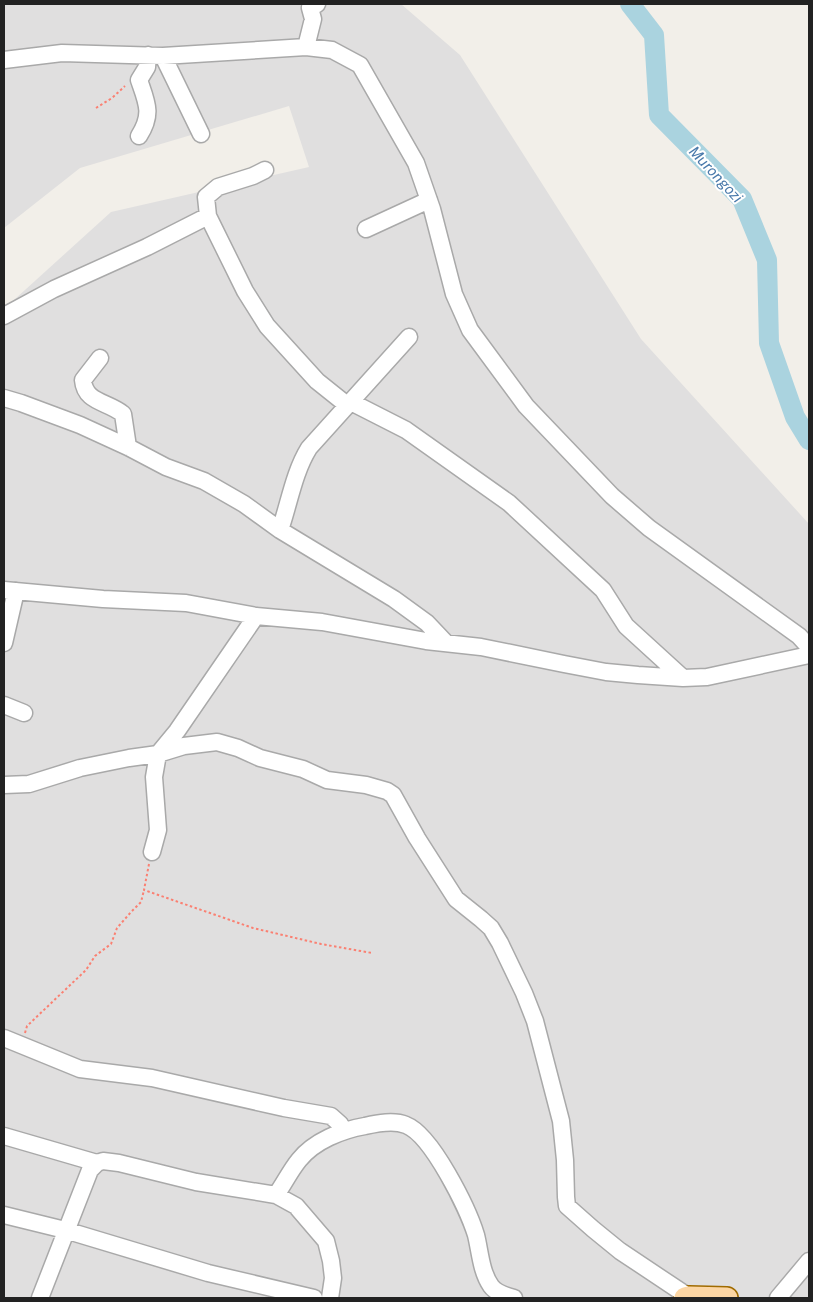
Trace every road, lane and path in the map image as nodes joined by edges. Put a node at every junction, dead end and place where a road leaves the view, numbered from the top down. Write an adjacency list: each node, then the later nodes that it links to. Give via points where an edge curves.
1 (311, 5): 2 (street, via 313,19)
2 (306, 47): 3 (street); 10 (street, via 332,50 360,65 416,163)
3 (155, 56): 4 (street, via 62,53); 5 (street); 7 (street)
4 (4, 60)
5 (139, 80): 6 (path, via 129,83); 8 (street, via 148,114)
6 (96, 108)
7 (201, 134)
8 (139, 136)
9 (265, 170): 11 (street, via 218,187 206,197)
10 (429, 200): 12 (street); 24 (street, via 454,294 470,330 526,406 612,496 649,528)
11 (208, 216): 13 (street); 17 (street, via 245,291 267,326 317,381)
12 (366, 229)
13 (4, 316)
14 (409, 337): 17 (street)
15 (100, 358): 18 (street, via 83,380 84,388 90,396 122,414)
16 (4, 398): 18 (street, via 80,425)
17 (349, 403): 19 (street, via 305,456); 26 (street, via 406,430 509,503 603,590 626,626)
18 (128, 447): 19 (street, via 166,467 204,481)
19 (280, 530): 22 (street, via 394,599 427,623)
20 (10, 591): 21 (street, via 186,603); 23 (street)
21 (256, 616): 22 (street, via 322,622); 29 (street)
22 (445, 642): 26 (street, via 606,672)
23 (4, 643)
24 (809, 647)
25 (809, 655): 26 (street, via 707,677)
26 (683, 678)
27 (4, 705): 28 (street)
28 (24, 713)
29 (158, 754): 30 (street, via 80,768 29,784); 31 (street, via 154,777 158,830); 43 (street, via 184,746 217,742 303,769 327,780 366,784 393,795 456,899 496,936 524,993 535,1021 561,1121 567,1206 620,1250)
30 (4, 785)
31 (152, 852): 32 (path)
32 (144, 890): 33 (path, via 253,928); 35 (path, via 141,902 117,928 111,944 95,956 86,970 27,1026)
33 (372, 953)
34 (4, 1038): 35 (street)
35 (20, 1044): 36 (street, via 80,1070 152,1078 331,1116)
36 (343, 1131): 39 (street, via 299,1159); 47 (street, via 394,1123 406,1124 416,1131 437,1157 468,1213 485,1273 492,1286 504,1296)
37 (4, 1136): 38 (street)
38 (98, 1163): 39 (street, via 119,1163 196,1182); 41 (street, via 90,1170)
39 (276, 1195): 46 (street, via 296,1206 326,1241 333,1278)
40 (4, 1215): 41 (street)
41 (66, 1230): 44 (street); 45 (street, via 208,1273)
42 (809, 1261): 49 (street)
43 (687, 1297): 48 (main road)
44 (40, 1298)
45 (314, 1298)
46 (330, 1298)
47 (514, 1298)
48 (727, 1298)
49 (778, 1298)

